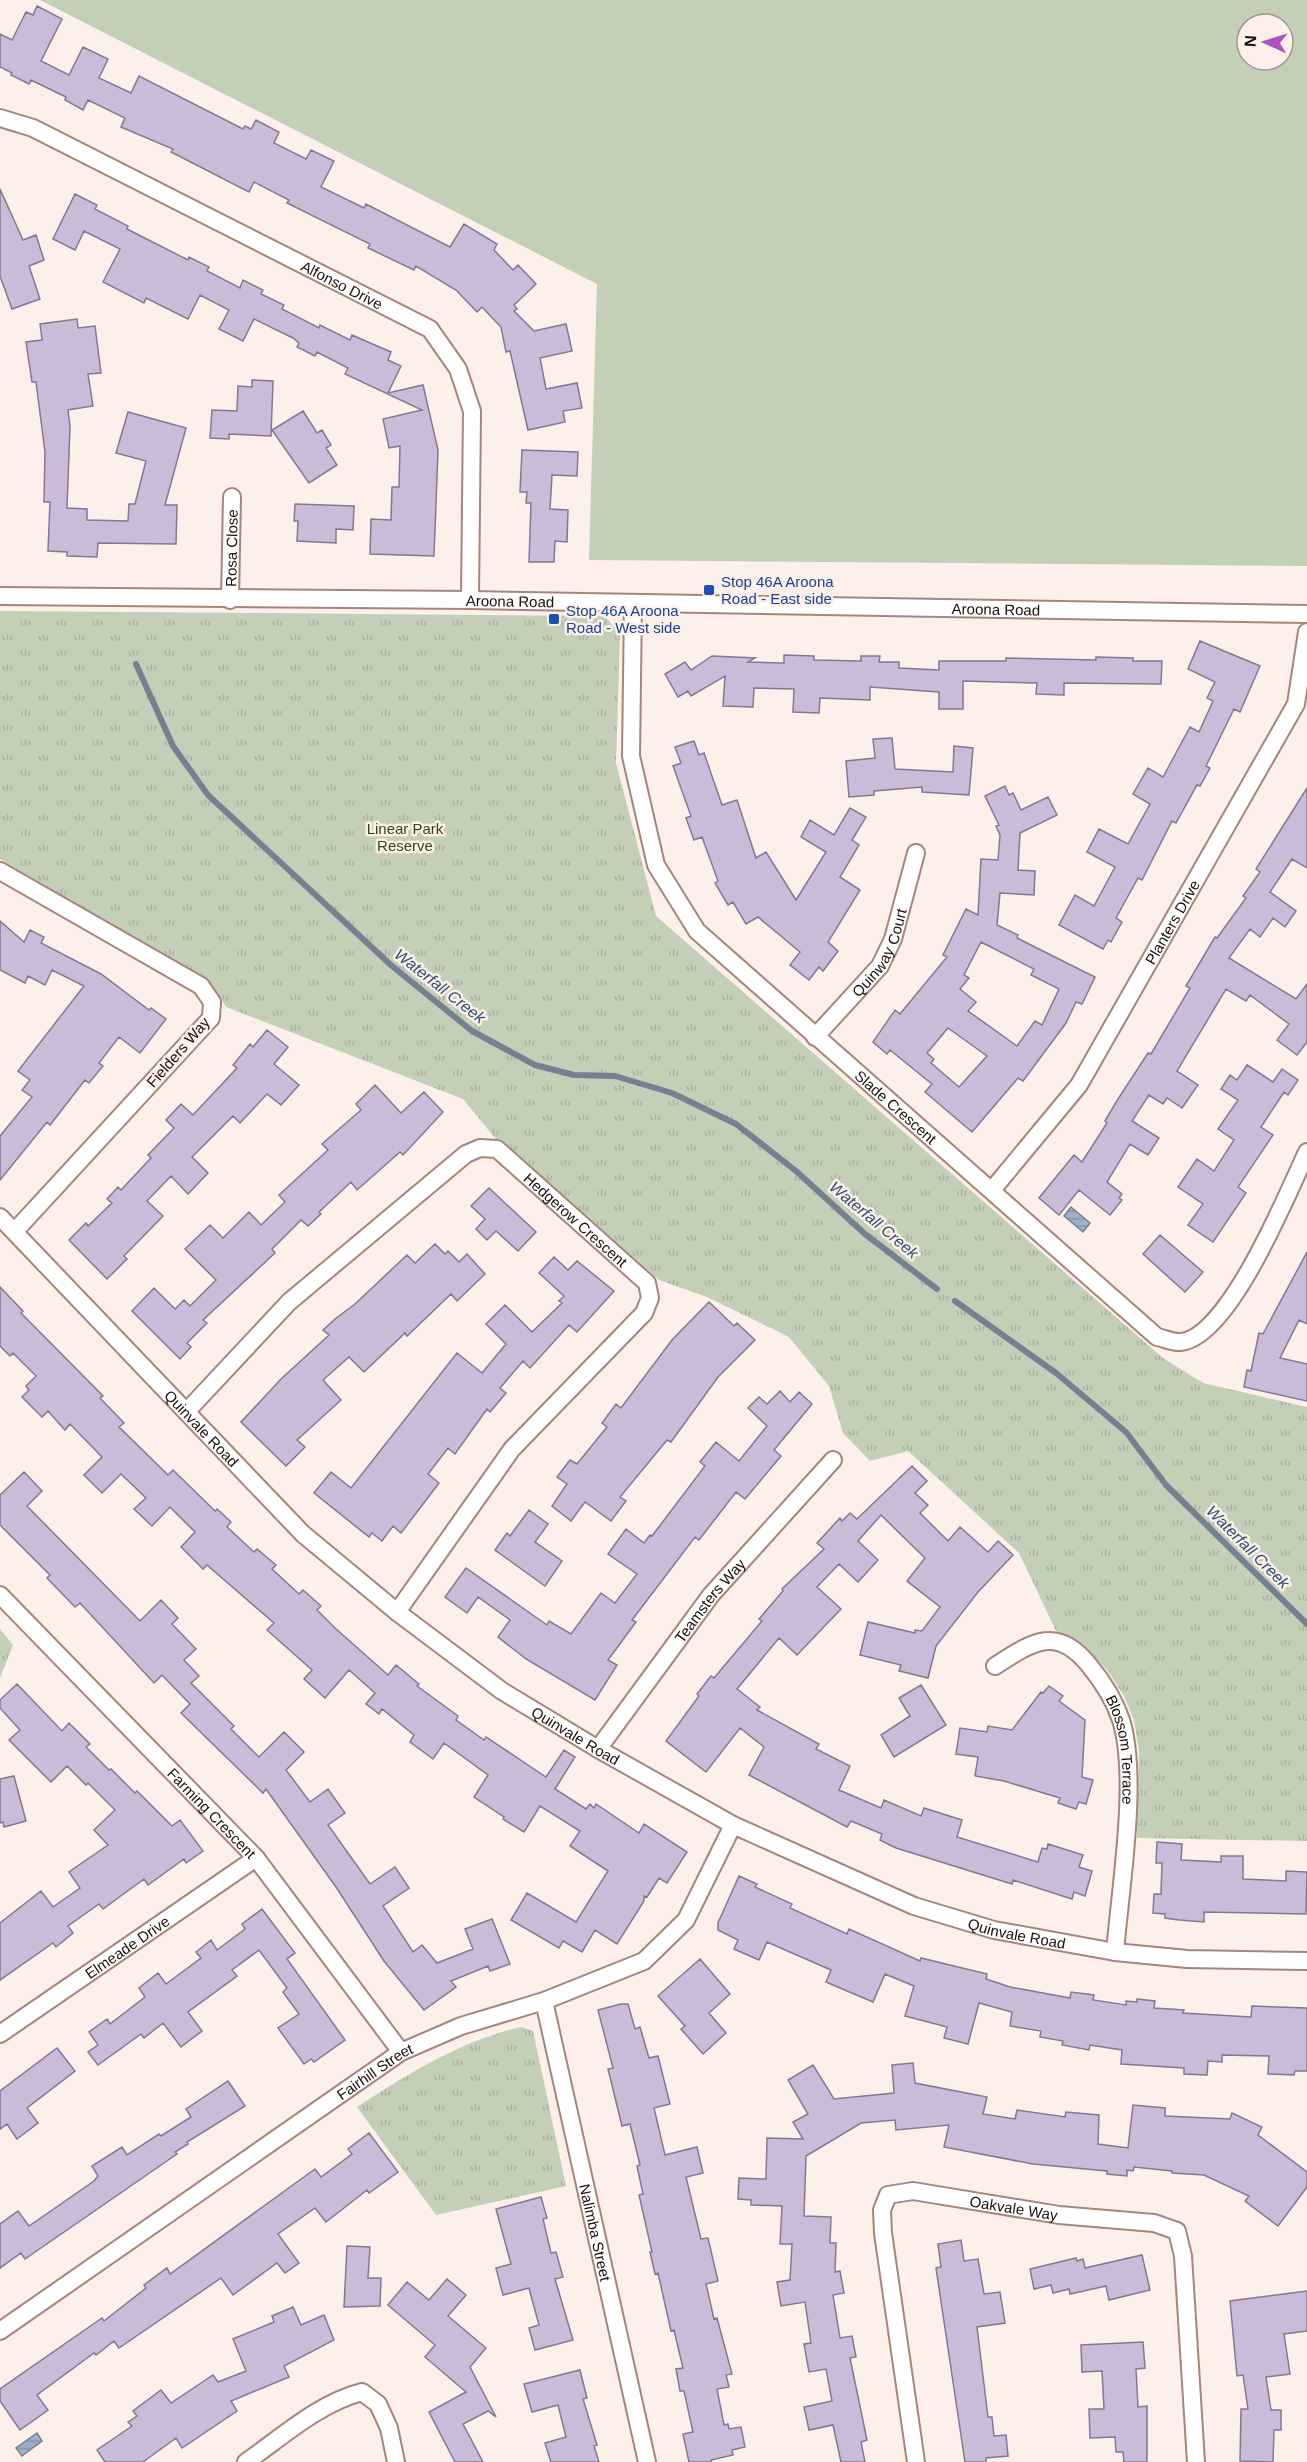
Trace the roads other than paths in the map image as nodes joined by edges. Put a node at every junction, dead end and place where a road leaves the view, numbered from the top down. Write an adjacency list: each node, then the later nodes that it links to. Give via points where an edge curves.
1 (0, 118): 5 (street, Alfonso Drive, via 33,128 430,329 458,369 472,411)
2 (232, 497): 4 (street, Rosa Close)
3 (0, 596): 4 (street, Aroona Road)
4 (230, 600): 5 (street, Aroona Road)
5 (470, 600): 6 (street, Aroona Road)
6 (633, 603): 7 (street, Aroona Road); 11 (street, Slade Crescent, via 631,756 656,865 697,931)
7 (1307, 614)
8 (1307, 632): 13 (street, Planters Drive, via 1296,704 1078,1085)
9 (916, 854): 11 (street, Quinway Court, via 894,939 880,966)
10 (0, 871): 15 (street, Fielders Way, via 201,986 212,1002 211,1018)
11 (815, 1037): 13 (street, Slade Crescent)
12 (1307, 1152): 13 (street, Slade Crescent, via 1240,1288 1205,1331 1180,1342 1157,1337)
13 (992, 1190)
14 (0, 1217): 15 (street, Quinvale Road)
15 (15, 1232): 16 (street, Quinvale Road)
16 (187, 1411): 19 (street, Quinvale Road, via 303,1534); 19 (street, Hedgerow Crescent, via 289,1302 466,1154 480,1148 497,1149 647,1283 650,1298 644,1313 512,1449)
17 (833, 1460): 21 (street, Teamsters Way, via 711,1595)
18 (0, 1594): 23 (street, Farming Crescent)
19 (397, 1612): 21 (street, Quinvale Road, via 502,1691)
20 (995, 1666): 24 (street, Blossom Terrace, via 1030,1643 1051,1640 1070,1646 1082,1657 1112,1696 1126,1744 1127,1786)
21 (598, 1749): 22 (street, Quinvale Road)
22 (733, 1826): 24 (street, Quinvale Road, via 914,1906 994,1930); 26 (street, Fairhill Street, via 686,1920 644,1961)
23 (256, 1858): 27 (street, Elmeade Drive); 28 (street, Farming Crescent)
24 (1115, 1952): 25 (street, Quinvale Road, via 1187,1959)
25 (1307, 1961)
26 (544, 2001): 28 (street, Fairhill Street, via 461,2026); 32 (street, Nalimba Street)
27 (0, 2034)
28 (400, 2052): 29 (street, Fairhill Street)
29 (0, 2331)
30 (246, 2462): 31 (street, via 315,2413 362,2392 378,2404 389,2428)
31 (396, 2462)
32 (647, 2462)
33 (916, 2462): 34 (street, Oakvale Way, via 882,2210 888,2195 913,2191 1059,2215 1154,2223 1177,2231 1183,2256)
34 (1196, 2462)

